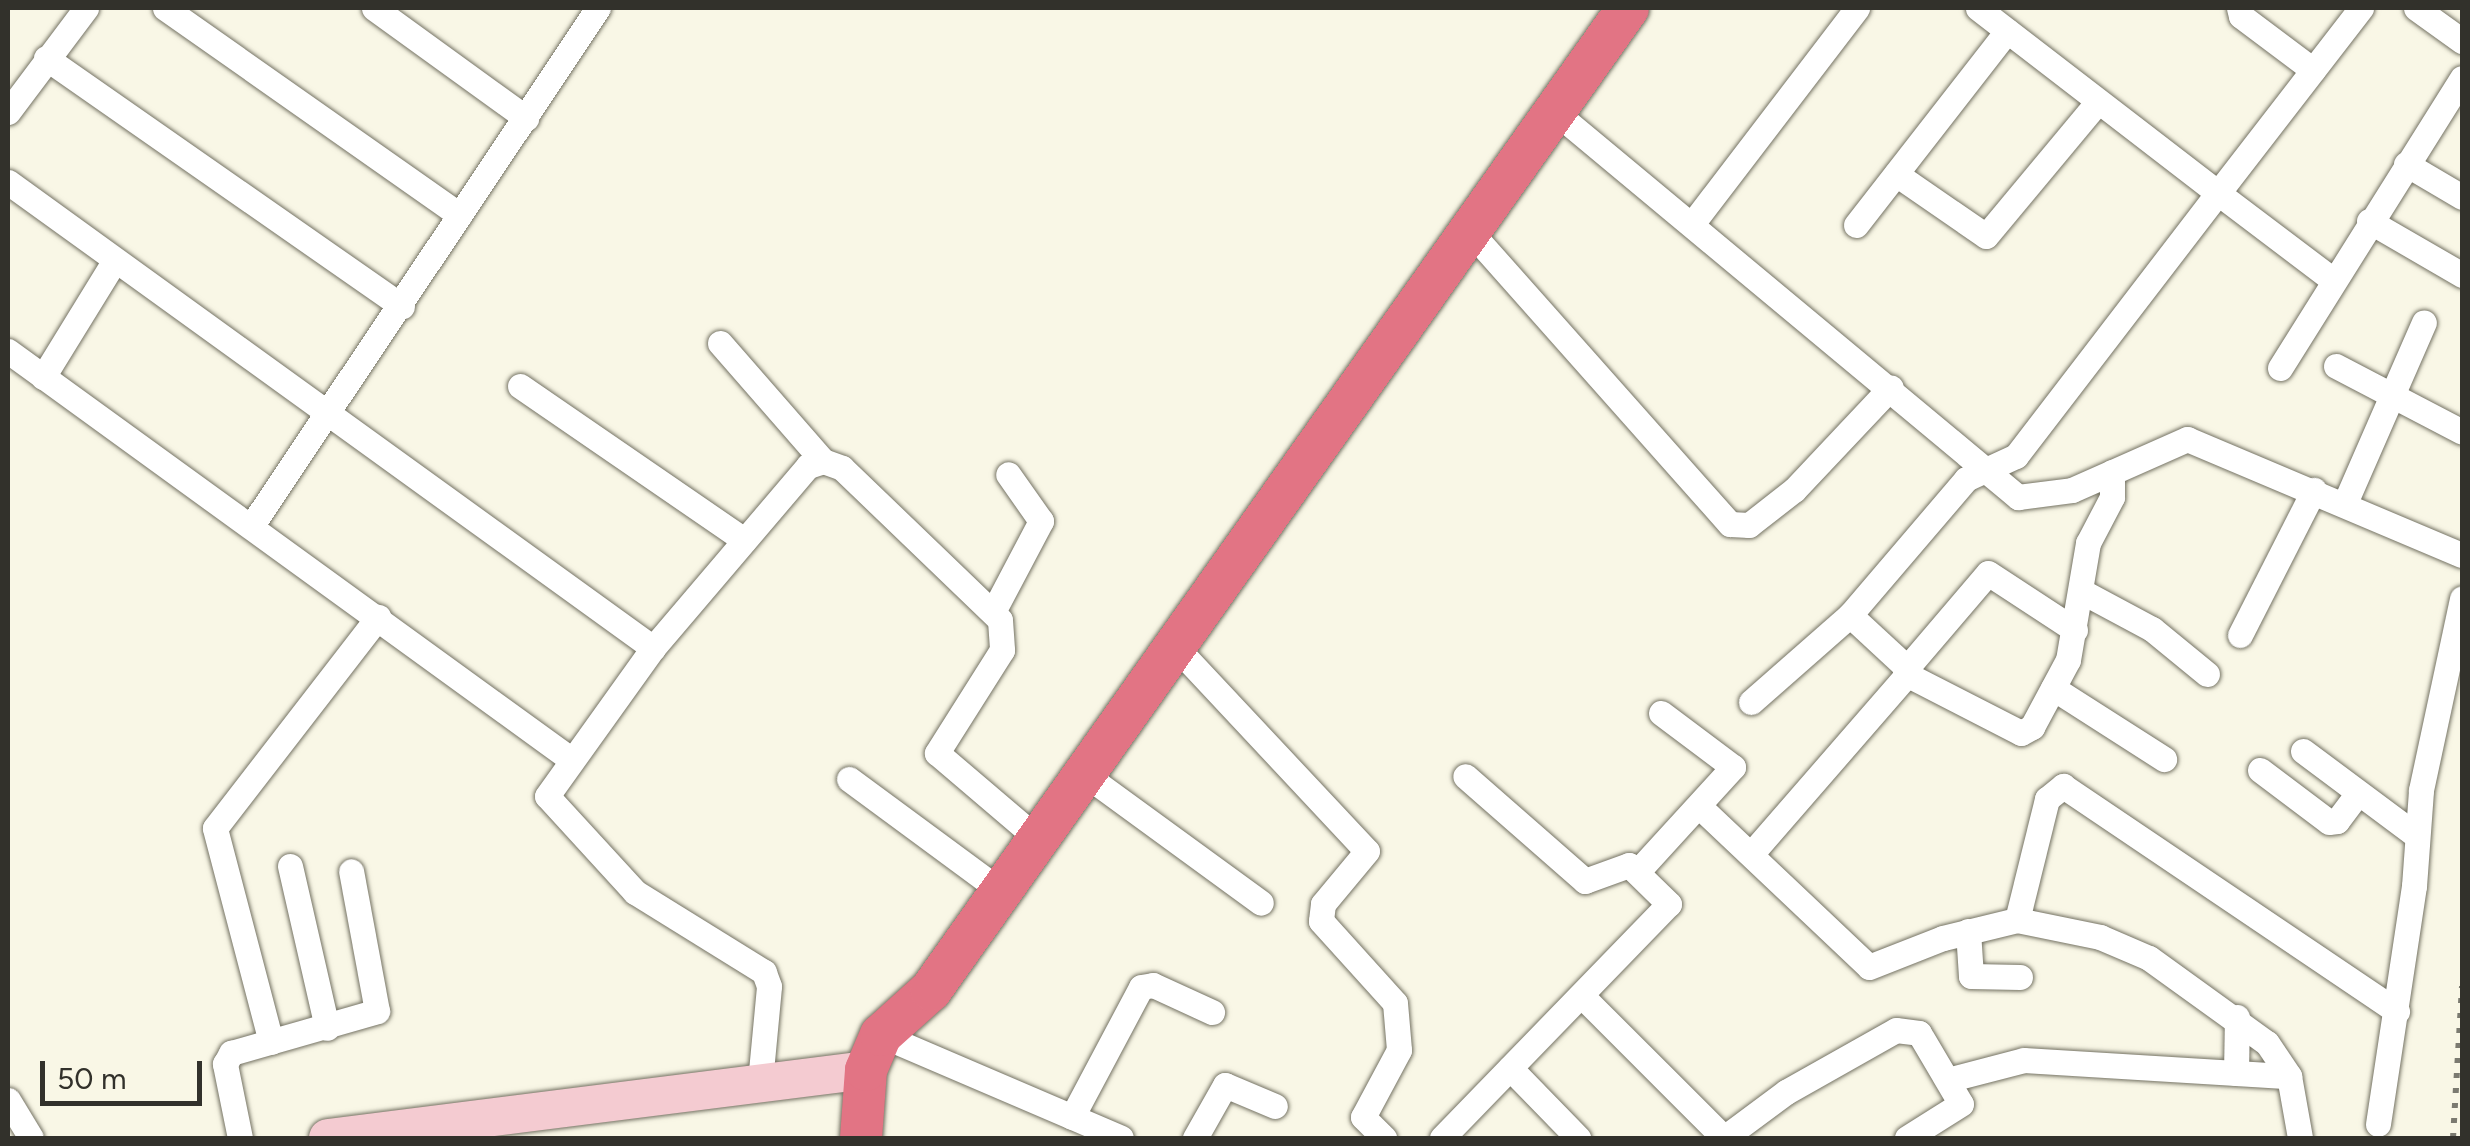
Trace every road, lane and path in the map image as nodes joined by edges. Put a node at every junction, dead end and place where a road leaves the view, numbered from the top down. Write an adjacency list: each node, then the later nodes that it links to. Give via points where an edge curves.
1 (86, 8): 13 (street)
2 (165, 8): 25 (street)
3 (374, 8): 19 (street)
4 (1628, 8): 17 (highway)
5 (1857, 8): 27 (street)
6 (1978, 8): 11 (street)
7 (2238, 8): 14 (street)
8 (2361, 8): 14 (street)
9 (2416, 8): 12 (street)
10 (589, 11): 19 (street)
11 (2006, 31): 16 (street); 21 (street)
12 (2462, 41)
13 (46, 58): 18 (street); 33 (street)
14 (2314, 70): 23 (street)
15 (2462, 78): 20 (street)
16 (2097, 103): 21 (street, via 1986,236); 23 (street)
17 (1554, 110): 27 (street); 29 (highway)
18 (8, 112)
19 (526, 118): 25 (street)
20 (2406, 164): 24 (street); 26 (street)
21 (1896, 174): 28 (street)
22 (8, 182): 30 (street)
23 (2218, 193): 32 (street); 46 (street, via 2016,456)
24 (2462, 197)
25 (459, 215): 33 (street)
26 (2369, 220): 31 (street); 32 (street)
27 (1692, 224): 41 (street)
28 (1856, 225)
29 (1467, 228): 41 (street, via 1730,524 1749,525 1794,490); 61 (highway)
30 (113, 263): 39 (street); 43 (street)
31 (2462, 275)
32 (2333, 280): 38 (street)
33 (402, 306): 43 (street)
34 (2424, 322): 42 (street)
35 (720, 343): 45 (street)
36 (8, 351): 39 (street)
37 (2336, 366): 42 (street)
38 (2280, 368)
39 (43, 377): 51 (street)
40 (520, 386): 52 (street)
41 (1891, 387): 46 (street)
42 (2390, 395): 44 (street); 50 (street)
43 (327, 415): 51 (street); 62 (street)
44 (2462, 432)
45 (823, 461): 52 (street, via 808,466); 56 (street, via 842,468)
46 (1988, 471): 47 (street, via 2018,498 2072,490); 57 (street, via 1966,480)
47 (2112, 472): 49 (street, via 2187,439); 54 (street, via 2112,497 2088,543)
48 (1008, 474): 56 (street, via 1041,521)
49 (2314, 490): 50 (street); 60 (street)
50 (2345, 504): 53 (street)
51 (252, 524): 58 (street)
52 (744, 540): 62 (street)
53 (2462, 555)
54 (2080, 590): 59 (street); 64 (street, via 2152,629)
55 (2462, 598): 77 (street)
56 (993, 612): 78 (street, via 1002,650 938,754)
57 (1850, 615): 63 (street); 66 (street)
58 (378, 618): 69 (street); 93 (street, via 215,828)
59 (2075, 630): 63 (street, via 1988,573); 65 (street)
60 (2240, 635)
61 (1174, 644): 72 (highway); 111 (street, via 1368,851 1323,904 1321,922 1395,1003 1399,1050 1363,1117)
62 (653, 648): 69 (street)
63 (1906, 671): 65 (street, via 2021,734 2032,727); 79 (street)
64 (2207, 674)
65 (2053, 688): 70 (street)
66 (1751, 702)
67 (1661, 713): 76 (street, via 1733,768)
68 (2303, 751): 75 (street)
69 (569, 758): 99 (street, via 550,787 550,804 635,892 768,978)
70 (2164, 759)
71 (2260, 770): 75 (street, via 2329,822)
72 (1083, 773): 78 (highway); 84 (street)
73 (1465, 776): 82 (street, via 1585,881 1625,865)
74 (848, 779): 83 (street)
75 (2357, 794): 77 (street)
76 (1702, 808): 79 (street); 82 (street)
77 (2417, 836): 89 (street)
78 (1037, 838): 83 (highway)
79 (1752, 854): 86 (street, via 1861,964 1876,966)
80 (290, 866): 92 (street)
81 (351, 871): 92 (street, via 376,1011)
82 (1638, 871): 88 (street, via 1669,904)
83 (1001, 891): 94 (highway, via 921,1004)
84 (1261, 903)
85 (2017, 920): 86 (street); 89 (street, via 2048,799 2063,786); 91 (street, via 2118,943)
86 (1968, 931): 87 (street, via 1971,976)
87 (2020, 977)
88 (1582, 996): 95 (street); 98 (street, via 1724,1138 1786,1092 1896,1030 1919,1033)
89 (2397, 1011): 103 (street)
90 (1212, 1012): 102 (street, via 1152,985 1141,987)
91 (2237, 1017): 96 (street); 97 (street)
92 (327, 1028): 93 (street)
93 (271, 1042): 107 (street, via 226,1058)
94 (874, 1052): 99 (main road); 102 (street); 104 (highway)
95 (1510, 1068): 112 (street); 113 (street)
96 (2236, 1073): 97 (street); 98 (street, via 2024,1060)
97 (2290, 1076): 115 (street)
98 (1951, 1079): 114 (street, via 1962,1104)
99 (760, 1082): 105 (main road)
100 (8, 1100): 106 (street)
101 (1275, 1106): 110 (street, via 1225,1085)
102 (1072, 1118): 109 (street)
103 (2378, 1124)
104 (858, 1130)
105 (407, 1134): 108 (main road)
106 (31, 1138)
107 (240, 1138)
108 (328, 1138)
109 (1121, 1138)
110 (1195, 1138)
111 (1384, 1138)
112 (1442, 1138)
113 (1578, 1138)
114 (1907, 1138)
115 (2300, 1138)

